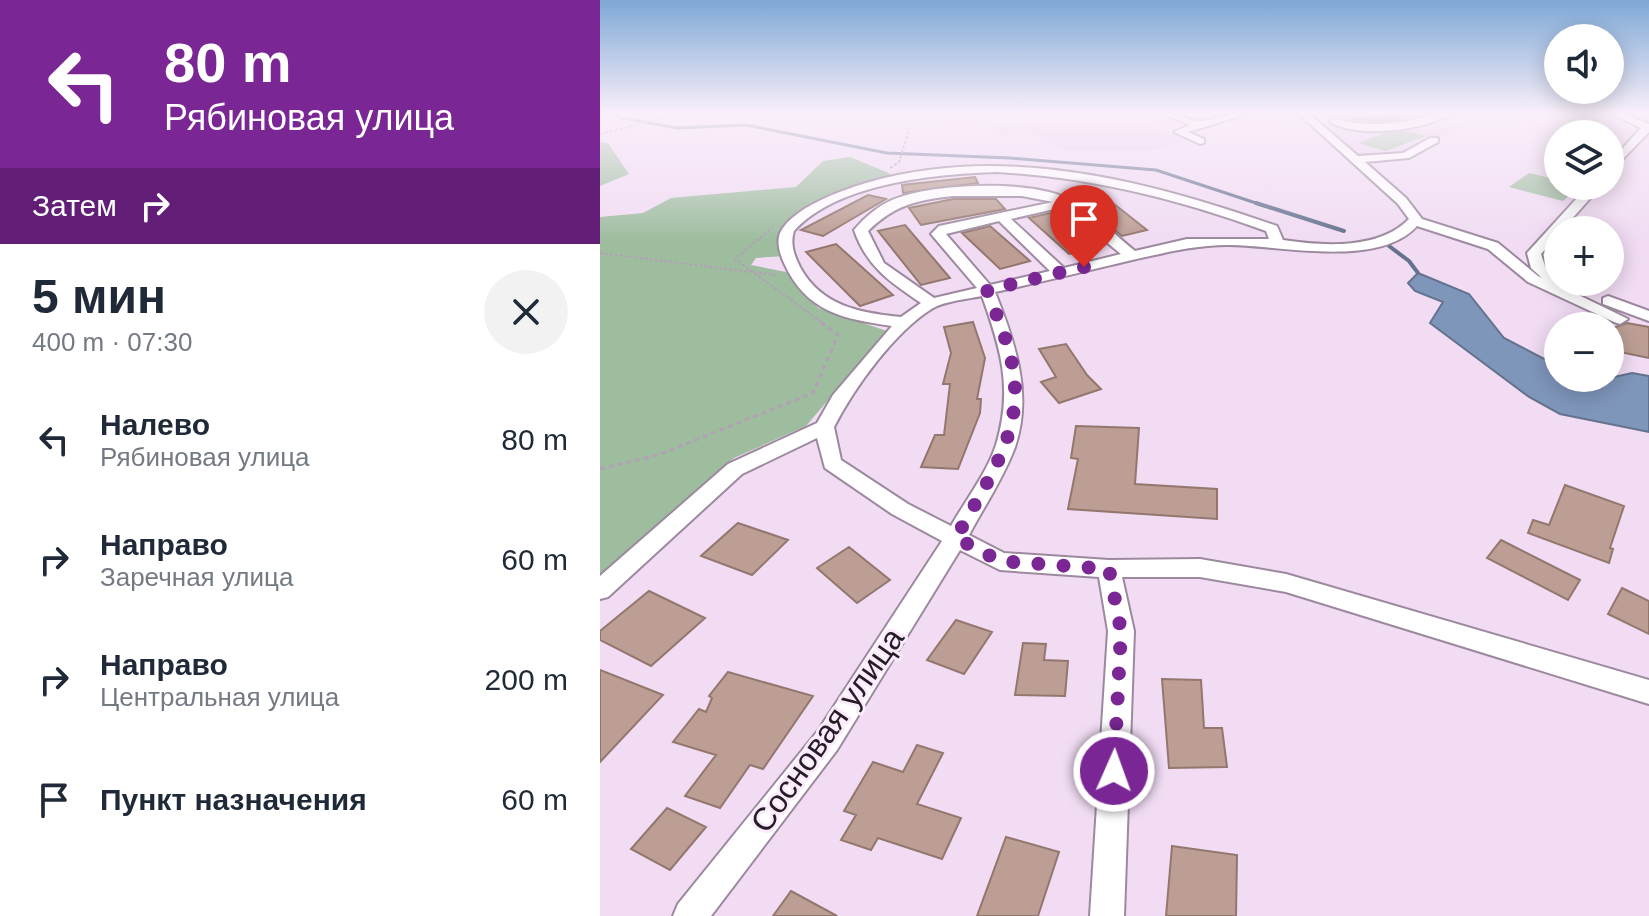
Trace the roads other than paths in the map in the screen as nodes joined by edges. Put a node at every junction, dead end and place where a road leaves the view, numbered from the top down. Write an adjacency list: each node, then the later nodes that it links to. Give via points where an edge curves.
1 (1347, 155): 3 (street)
2 (1407, 155): 3 (street)
3 (1353, 160): 7 (street, via 1402,201)
4 (1582, 200): 14 (street, via 1534,253 1538,268 1560,284)
5 (1066, 203): 6 (street); 9 (street); 12 (street, via 1049,195 981,191 900,200 876,215 861,230 876,266)
6 (1002, 217): 10 (street); 11 (street, via 938,234)
7 (1415, 221): 8 (street, via 1403,233 1361,246 1314,249); 13 (street, via 1493,246 1533,279)
8 (1278, 243): 9 (street, via 1187,243); 15 (street, via 1272,229 1169,194 1030,169 902,177 801,217 787,232 785,251 812,296 874,320)
9 (1132, 256): 10 (street)
10 (1061, 273): 11 (street)
11 (987, 290): 12 (street); 17 (street, Сосновая улица, via 1005,338 1015,391 1005,447)
12 (931, 303): 15 (street)
13 (1605, 312)
14 (1649, 316)
15 (904, 322): 16 (street, via 839,399)
16 (824, 427): 17 (street, via 832,463 900,509); 19 (street, via 735,469)
17 (956, 538): 18 (street, via 1000,561); 21 (street, Сосновая улица, via 827,741)
18 (1109, 569): 20 (street, via 1150,564 1217,569 1299,584); 22 (street, via 1121,631)
19 (600, 590)
20 (1649, 692)
21 (690, 916)
22 (1107, 916)

